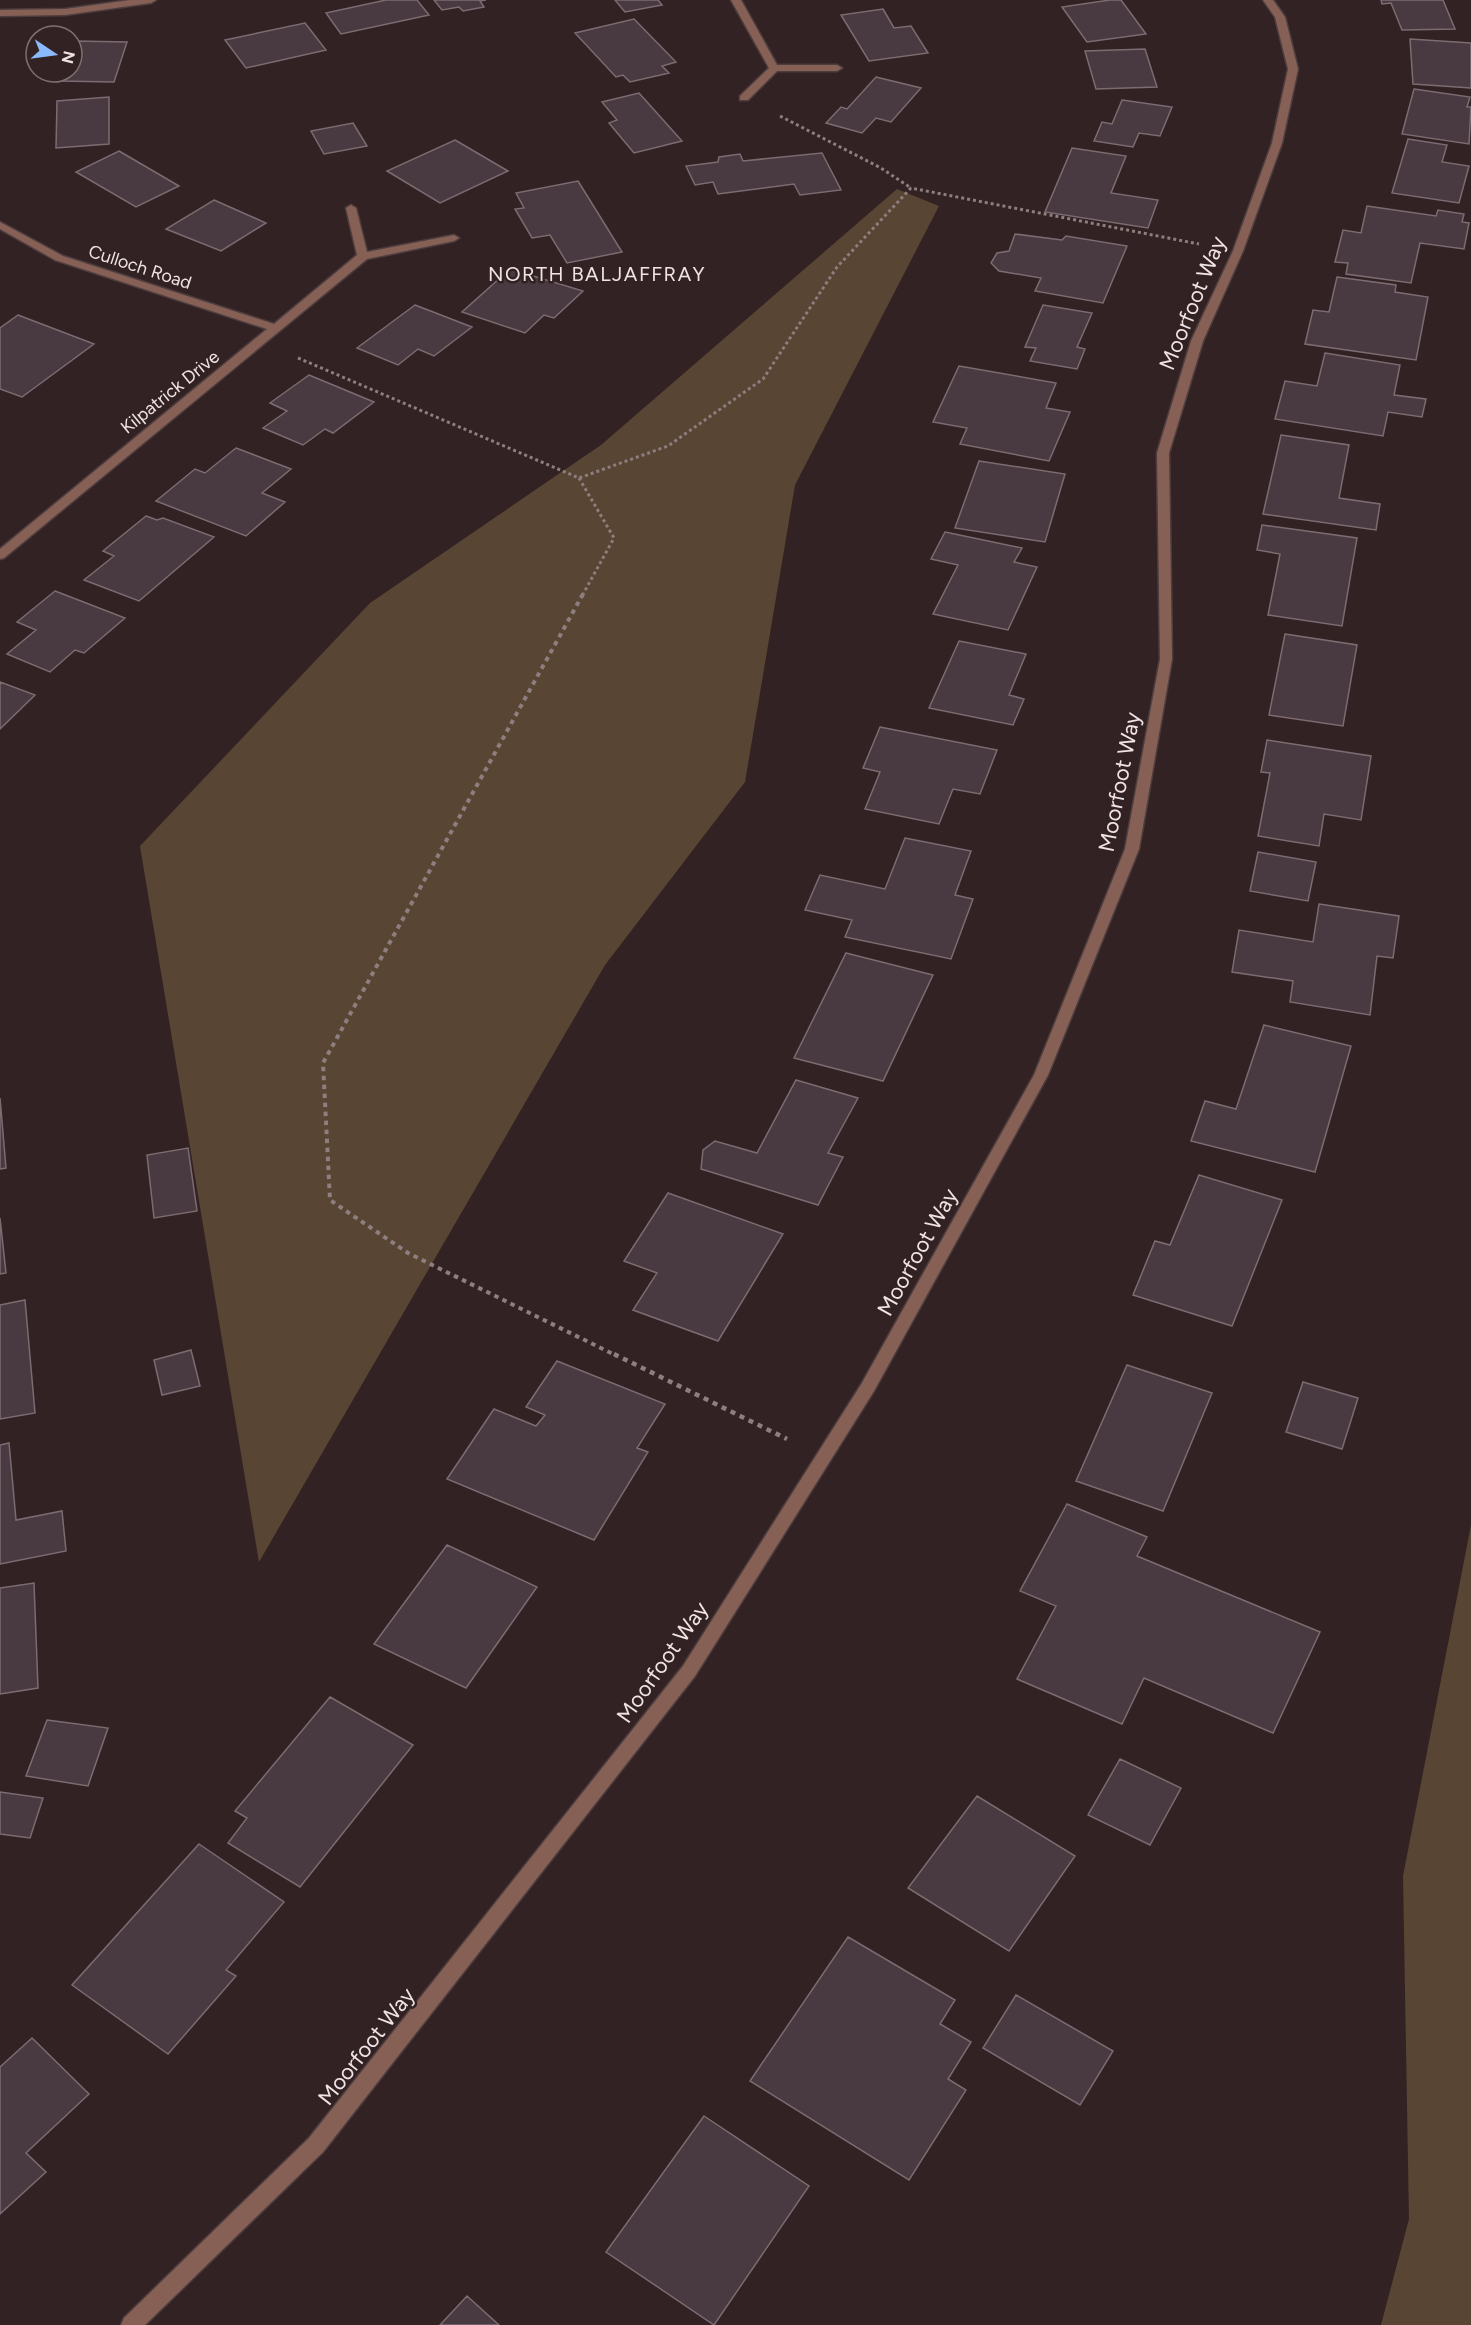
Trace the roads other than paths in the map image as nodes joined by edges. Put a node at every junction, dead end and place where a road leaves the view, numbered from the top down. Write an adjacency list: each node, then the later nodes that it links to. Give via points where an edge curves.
1 (151, 0): 4 (street, via 65,12)
2 (736, 0): 6 (street)
3 (1268, 0): 15 (street, Moorfoot Way, via 1280,17 1293,69 1277,143 1238,251 1197,341 1163,453 1166,659 1132,849 1041,1075 868,1387 689,1671 316,2145)
4 (3, 13): 5 (street)
5 (0, 27)
6 (774, 68): 7 (street); 8 (street)
7 (837, 68)
8 (744, 98)
9 (351, 208): 12 (street)
10 (0, 225): 13 (street, Culloch Road, via 59,258)
11 (454, 238): 12 (street, Kilpatrick Drive)
12 (363, 256): 13 (street, Kilpatrick Drive)
13 (275, 328): 14 (street, Kilpatrick Drive)
14 (0, 555)
15 (131, 2325)

